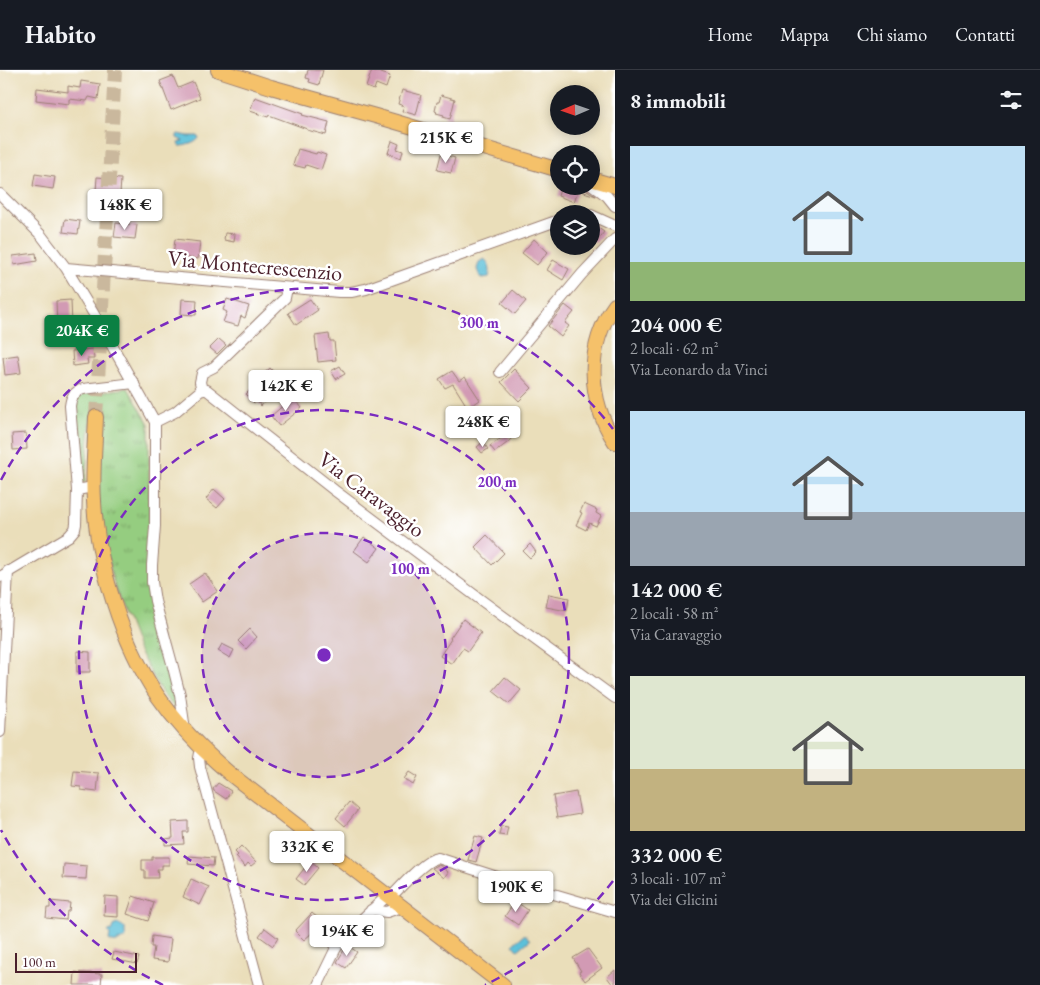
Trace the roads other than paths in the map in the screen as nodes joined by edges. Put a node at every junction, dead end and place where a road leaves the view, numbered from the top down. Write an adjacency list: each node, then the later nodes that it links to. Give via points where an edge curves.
1 (218, 70): 2 (main road)
2 (550, 167)
3 (600, 182): 4 (main road)
4 (615, 186)
5 (600, 191): 7 (street)
6 (0, 194): 12 (street, via 41,236)
7 (615, 206)
8 (600, 219): 10 (street)
9 (550, 223): 13 (street, Via Montecrescenzio, via 358,291)
10 (615, 226)
11 (615, 239): 15 (street)
12 (66, 268): 13 (street, Via Montecrescenzio); 16 (street)
13 (287, 288): 17 (street, via 285,298 214,367 202,373)
14 (615, 305): 20 (main road, via 600,334 593,372 599,409)
15 (500, 372)
16 (134, 383): 19 (street); 22 (street, via 88,388 72,396 70,406)
17 (202, 390): 19 (street); 24 (street, Via Caravaggio, via 209,392 334,490)
18 (96, 417): 21 (main road)
19 (155, 422): 25 (street, via 153,590 176,676)
20 (615, 442)
21 (93, 487): 22 (street); 25 (main road, via 100,548 120,620 151,686)
22 (77, 490): 23 (street, via 77,520 73,532)
23 (4, 574): 26 (street)
24 (615, 698)
25 (185, 731): 27 (main road)
26 (0, 732)
27 (201, 748): 28 (main road); 32 (street, via 200,767)
28 (388, 897): 29 (main road); 30 (street); 31 (street, via 430,860 438,858)
29 (402, 907): 30 (street, via 387,912); 34 (main road)
30 (371, 910): 33 (street, via 341,940)
31 (615, 912)
32 (259, 985)
33 (318, 985)
34 (503, 985)

